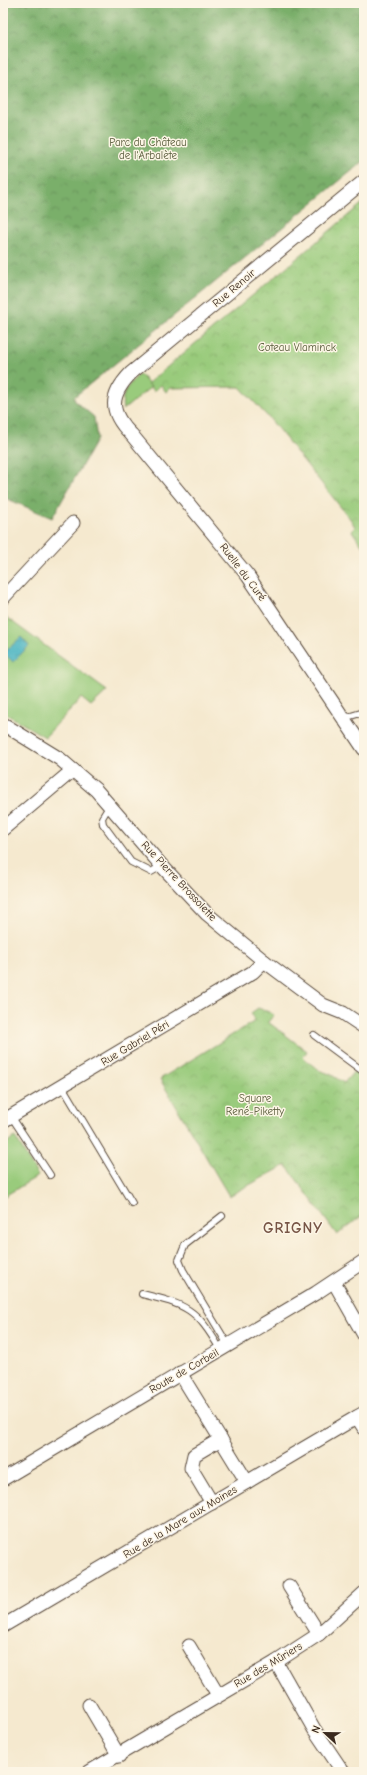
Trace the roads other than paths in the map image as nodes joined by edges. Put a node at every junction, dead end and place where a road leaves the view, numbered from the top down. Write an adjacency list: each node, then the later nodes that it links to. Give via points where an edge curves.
1 (364, 181): 2 (street, Rue Renoir, via 131,373 122,382)
2 (114, 402): 6 (street, Ruelle du Curé, via 114,411 120,422 248,576)
3 (73, 523): 4 (street)
4 (3, 598)
5 (364, 712): 6 (lane)
6 (344, 718): 8 (street, Ruelle du Curé)
7 (3, 724): 9 (street, Rue Pierre Brossolette, via 60,759)
8 (363, 746)
9 (73, 770): 10 (street, Rue Pierre Brossolette); 11 (street)
10 (110, 805): 12 (street, Rue Pierre Brossolette); 12 (lane, via 102,818 103,824 131,862 151,872)
11 (3, 829)
12 (162, 866): 13 (street, Rue Pierre Brossolette, via 207,914)
13 (264, 961): 14 (street, Rue Pierre Brossolette, via 323,1005 344,1013); 17 (street, Rue Gabriel Péri, via 246,976)
14 (364, 1027)
15 (314, 1035): 16 (lane)
16 (364, 1072)
17 (62, 1086): 18 (street, Rue Gabriel Péri); 20 (lane)
18 (7, 1119): 19 (lane)
19 (50, 1175)
20 (132, 1203)
21 (222, 1216): 26 (lane, via 185,1245 179,1260)
22 (364, 1261): 23 (street, Route de Corbeil)
23 (334, 1282): 25 (street); 26 (street, Route de Corbeil)
24 (142, 1294): 26 (lane, via 177,1303 189,1310 207,1326)
25 (364, 1335)
26 (224, 1347): 27 (street, Route de Corbeil)
27 (180, 1372): 29 (street); 30 (street, Route de Corbeil)
28 (362, 1419): 31 (street, Rue de la Mare aux Moines)
29 (221, 1439): 31 (street); 32 (street, via 194,1455 191,1468)
30 (3, 1479)
31 (247, 1482): 32 (street, Rue de la Mare aux Moines)
32 (212, 1503): 35 (street, Rue de la Mare aux Moines)
33 (289, 1586): 36 (street)
34 (364, 1593): 36 (street, Rue des Mûriers)
35 (3, 1626)
36 (318, 1634): 38 (street, Rue des Mûriers)
37 (189, 1646): 39 (street)
38 (276, 1662): 39 (street, Rue des Mûriers); 43 (street, via 314,1729)
39 (218, 1695): 41 (street, Rue des Mûriers)
40 (89, 1705): 41 (street)
41 (119, 1756): 42 (street, Rue des Mûriers)
42 (89, 1772)
43 (343, 1772)

